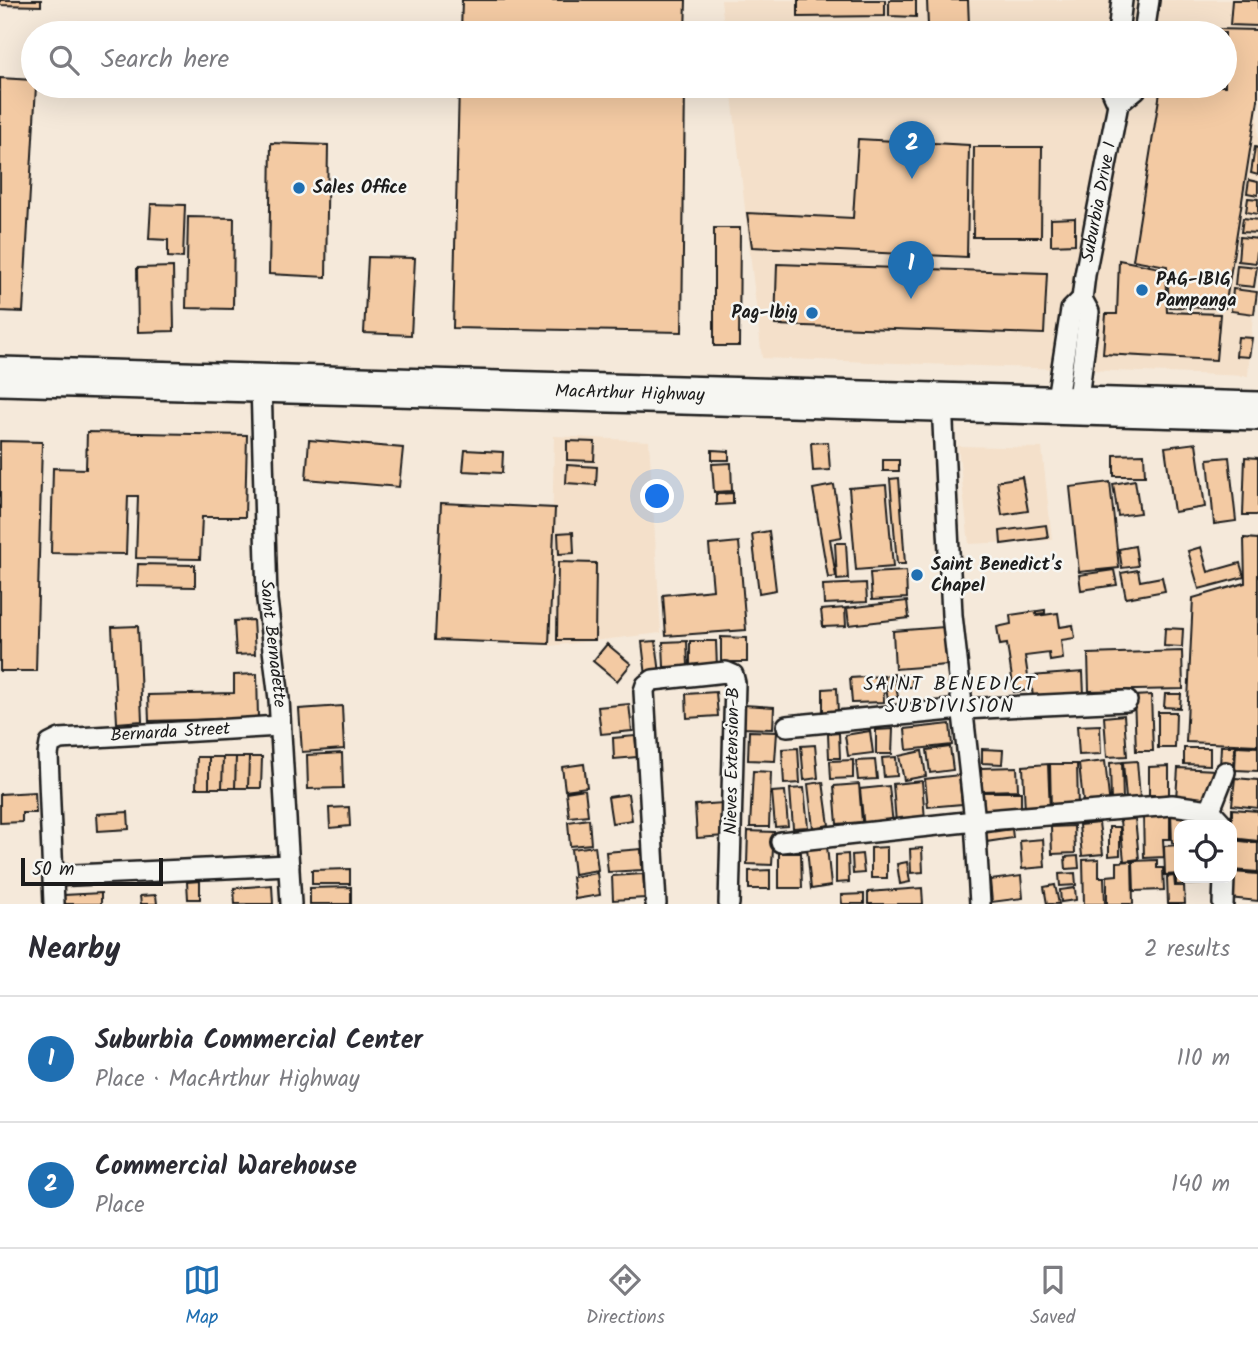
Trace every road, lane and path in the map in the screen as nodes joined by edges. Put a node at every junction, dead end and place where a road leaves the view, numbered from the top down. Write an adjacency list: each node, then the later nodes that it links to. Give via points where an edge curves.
1 (1122, 0): 3 (street)
2 (1149, 0): 4 (street)
3 (1119, 21)
4 (1146, 21)
5 (1114, 98): 9 (street, Suburbia Drive I, via 1082,299 1089,313)
6 (0, 376): 7 (highway, MacArthur Highway)
7 (261, 383): 8 (highway, MacArthur Highway); 13 (street, Saint Bernadette, via 267,600)
8 (942, 402): 9 (highway, MacArthur Highway); 12 (street, via 950,596)
9 (1066, 405): 10 (highway, MacArthur Highway)
10 (1258, 411)
11 (1127, 701): 12 (street)
12 (962, 709): 14 (street); 17 (street)
13 (279, 726): 19 (street, Saint Bernadette); 20 (street, Bernarda Street, via 60,739 50,744)
14 (788, 726)
15 (1225, 772): 16 (street)
16 (1215, 818): 17 (street, via 1172,805)
17 (975, 821): 18 (street); 26 (street)
18 (781, 842)
19 (289, 865): 20 (street); 23 (street, Saint Bernadette)
20 (53, 876): 22 (street)
21 (1224, 883): 27 (street)
22 (54, 904)
23 (291, 904)
24 (656, 904): 25 (street, Nieves Extension-B, via 644,691 653,680 726,672 733,675 735,683)
25 (729, 904)
26 (980, 904)
27 (1223, 904)

